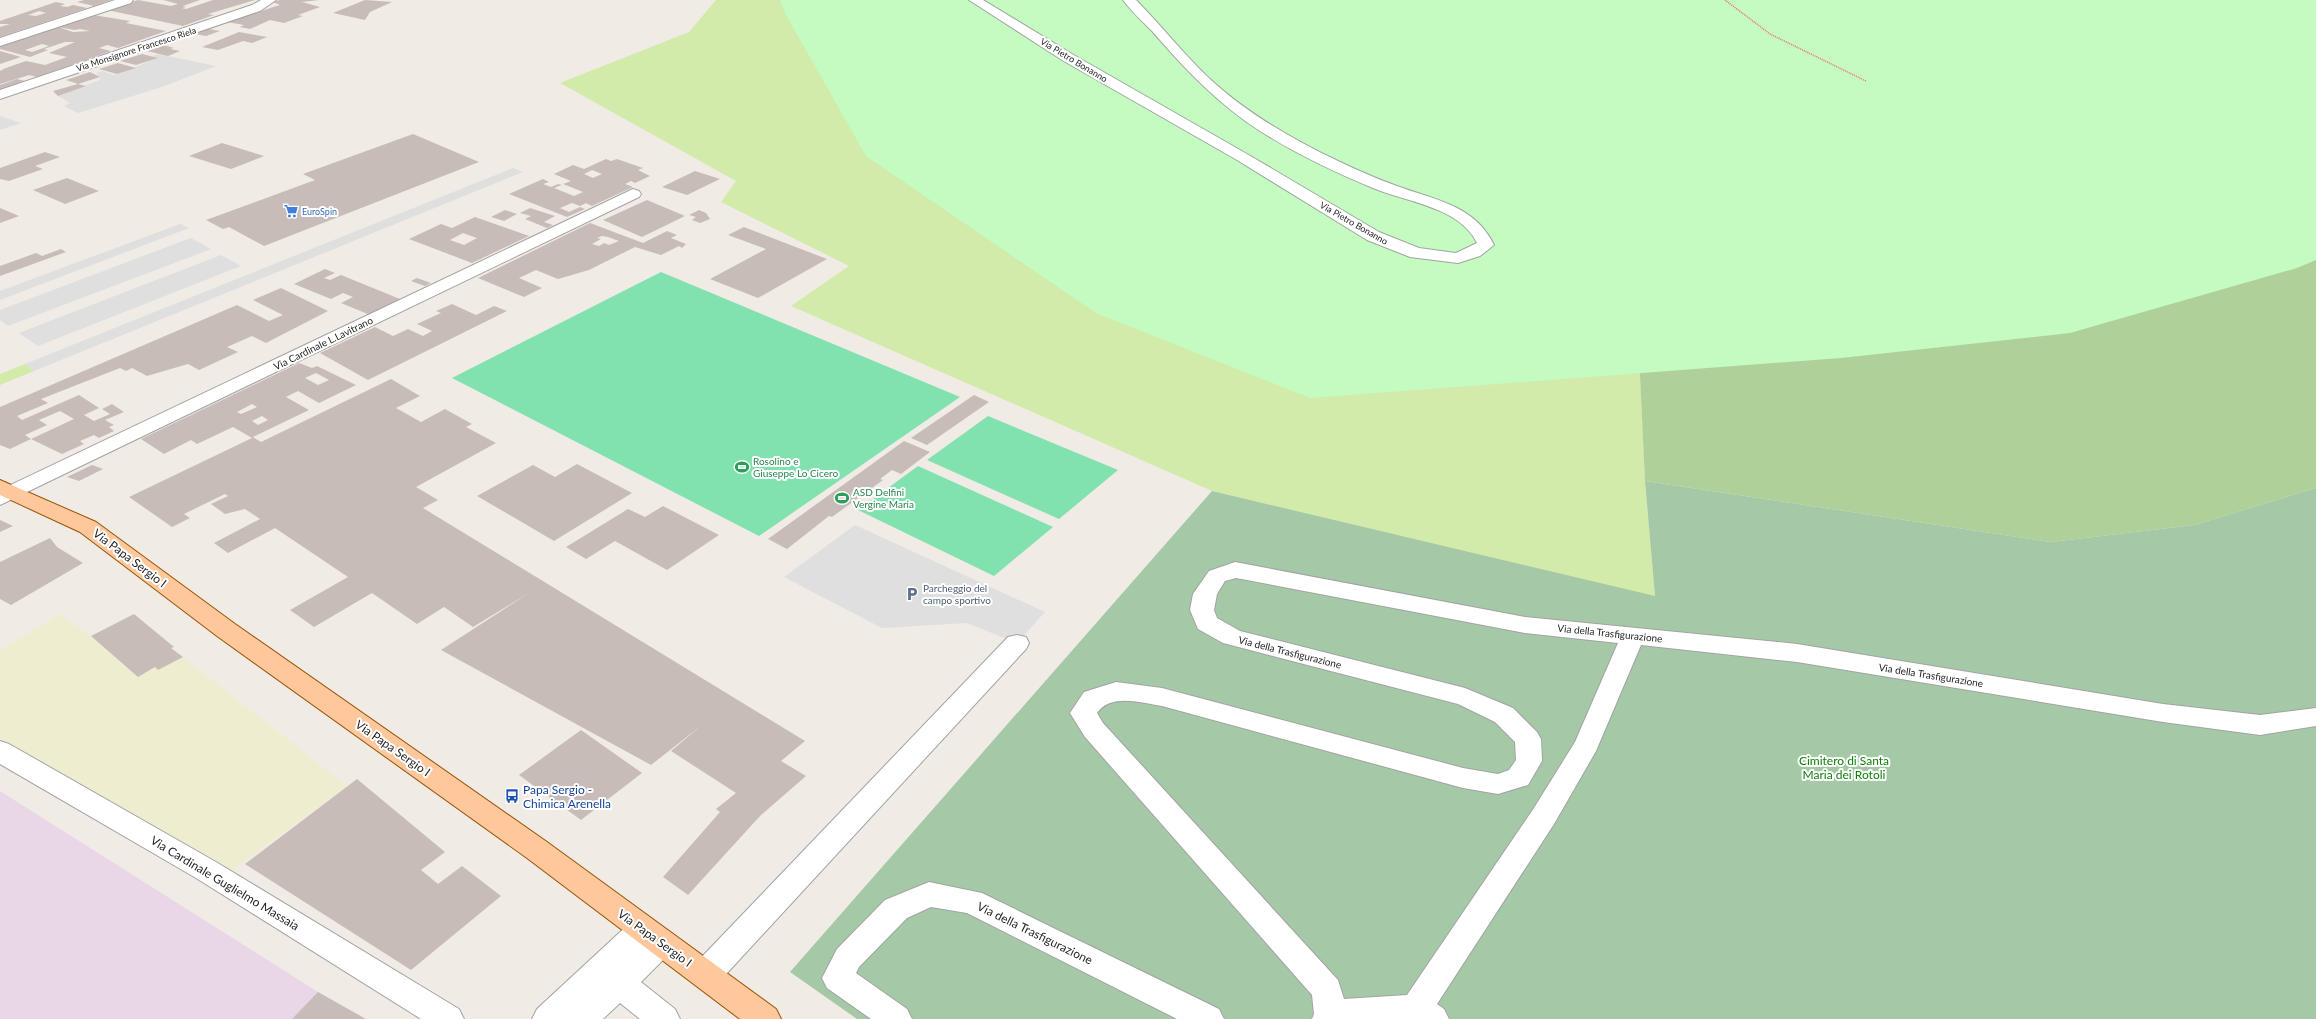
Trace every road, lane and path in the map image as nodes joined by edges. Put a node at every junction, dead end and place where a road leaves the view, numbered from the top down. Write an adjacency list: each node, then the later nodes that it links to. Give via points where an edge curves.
1 (127, 0): 6 (street)
2 (270, 0): 8 (street, Via Monsignore Francesco Riela, via 256,8 168,39)
3 (975, 0): 4 (street, Via Pietro Bonanno, via 1067,57 1374,236 1416,253 1451,258 1463,256 1486,245 1483,235 1468,220 1446,209 1374,183 1281,138 1205,82)
4 (1129, 0)
5 (1725, 0): 7 (path, via 1770,34)
6 (0, 42)
7 (1866, 81)
8 (0, 95)
9 (633, 194): 10 (street, Via Cardinale L.Lavitrano)
10 (4, 492): 15 (main road, Via Papa Sergio I, via 88,527 226,630 530,846)
11 (1633, 636): 13 (street, Via della Trasfigurazione, via 1797,653 2163,713 2260,725); 18 (street, via 1587,744); 19 (street, Via della Trasfigurazione, via 1525,624 1235,570 1217,576 1205,594 1202,610 1207,623 1232,637 1465,697 1504,715 1528,739 1529,761 1518,778 1498,784 1463,778 1162,697 1116,690 1093,699 1083,713 1094,730 1327,990)
12 (1017, 643): 16 (street)
13 (2316, 717)
14 (0, 751): 20 (street, Via Cardinale Guglielmo Massaia, via 206,870)
15 (652, 937): 16 (main road, Via Papa Sergio I); 17 (street); 21 (street)
16 (706, 974): 24 (main road, Via Papa Sergio I)
17 (618, 983): 22 (street); 23 (street)
18 (1424, 1014): 19 (street)
19 (1330, 1017)
20 (448, 1019)
21 (548, 1019)
22 (582, 1019)
23 (664, 1019)
24 (765, 1019)
25 (896, 1019): 26 (street, Via della Trasfigurazione, via 838,978 848,958 896,909 929,894 972,902)
26 (1208, 1019)

